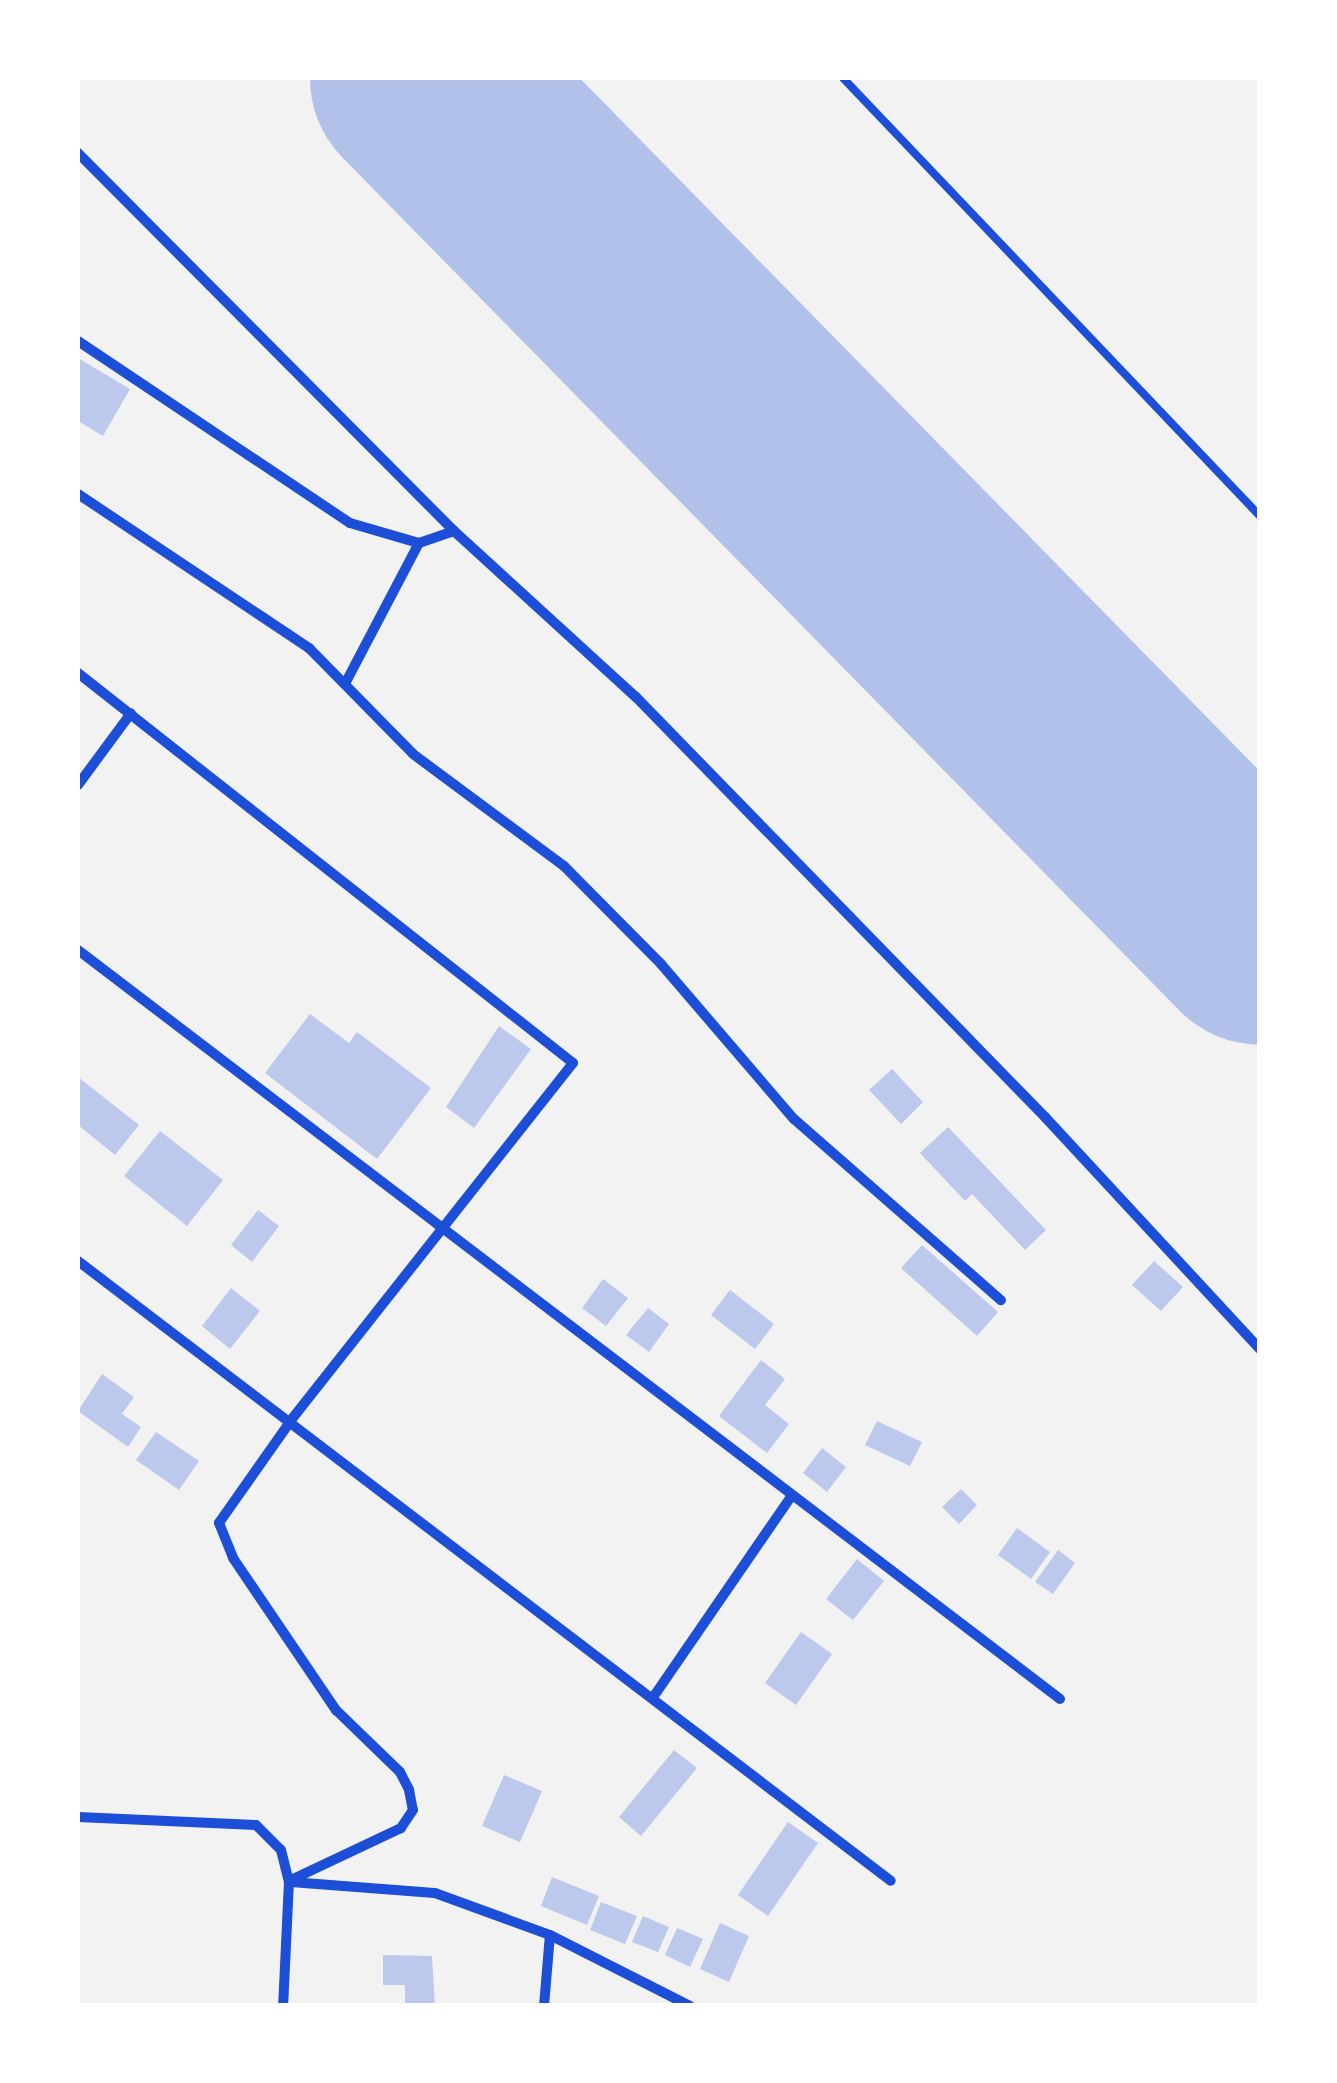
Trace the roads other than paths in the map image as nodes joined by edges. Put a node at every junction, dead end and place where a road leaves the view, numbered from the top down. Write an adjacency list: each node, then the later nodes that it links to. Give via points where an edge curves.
1 (843, 78): 5 (lane)
2 (78, 153): 6 (street)
3 (78, 341): 7 (street, via 350,523)
4 (78, 494): 9 (street, via 310,648)
5 (1260, 516)
6 (454, 531): 7 (street); 16 (street, via 634,696 1045,1117)
7 (418, 543): 9 (street)
8 (78, 673): 10 (street)
9 (347, 680): 15 (street, via 413,754 564,866 661,964 794,1119)
10 (131, 713): 11 (street); 13 (street, via 573,1062)
11 (78, 786)
12 (78, 950): 13 (street)
13 (441, 1229): 17 (street); 18 (street)
14 (78, 1261): 17 (street)
15 (1001, 1300)
16 (1260, 1349)
17 (292, 1419): 19 (street); 22 (street, via 218,1523 223,1540 336,1710 400,1772 413,1810 401,1828)
18 (790, 1498): 19 (street); 20 (street)
19 (654, 1696): 23 (street)
20 (1060, 1699)
21 (78, 1817): 22 (street, via 256,1825 281,1850)
22 (288, 1881): 24 (street, via 435,1893); 25 (street)
23 (891, 1881)
24 (550, 1935): 26 (street); 27 (street)
25 (283, 2006)
26 (544, 2006)
27 (690, 2006)

